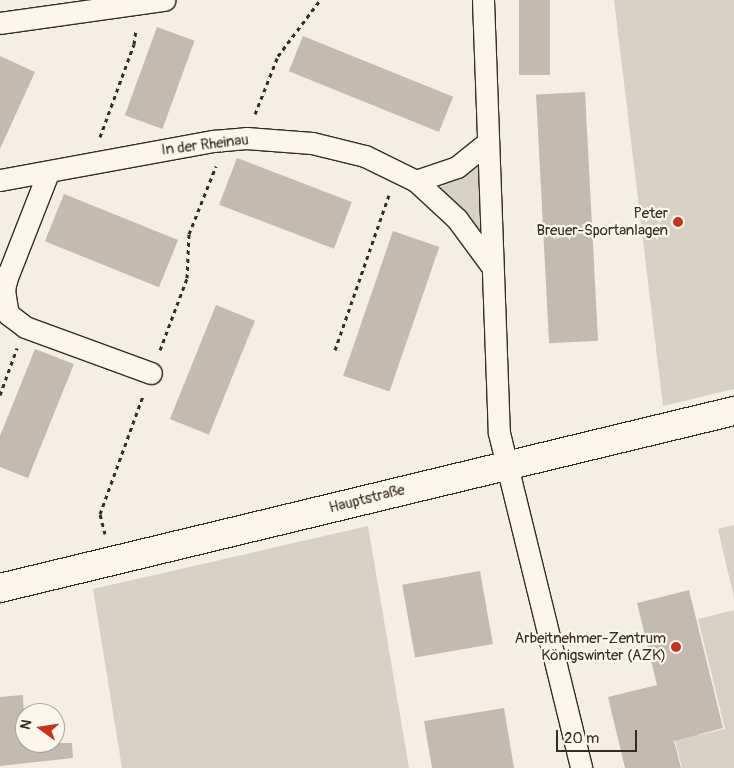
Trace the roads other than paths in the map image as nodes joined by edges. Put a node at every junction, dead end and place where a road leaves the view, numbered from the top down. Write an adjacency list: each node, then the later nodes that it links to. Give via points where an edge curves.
1 (164, 0): 3 (street)
2 (483, 0): 4 (street)
3 (0, 23)
4 (488, 142): 7 (street, via 457,166); 8 (street)
5 (48, 173): 6 (street, In der Rheinau); 7 (street, In der Rheinau, via 92,161 236,139 312,143 365,156); 9 (street)
6 (0, 180)
7 (416, 181): 8 (street, In der Rheinau, via 457,219)
8 (490, 264): 12 (street, via 499,433)
9 (3, 279): 10 (street, via 8,314 25,328)
10 (151, 373)
11 (734, 411): 12 (main road, Hauptstraße)
12 (507, 469): 13 (main road, Hauptstraße, via 401,490); 14 (street, via 568,704)
13 (0, 588)
14 (581, 768)

